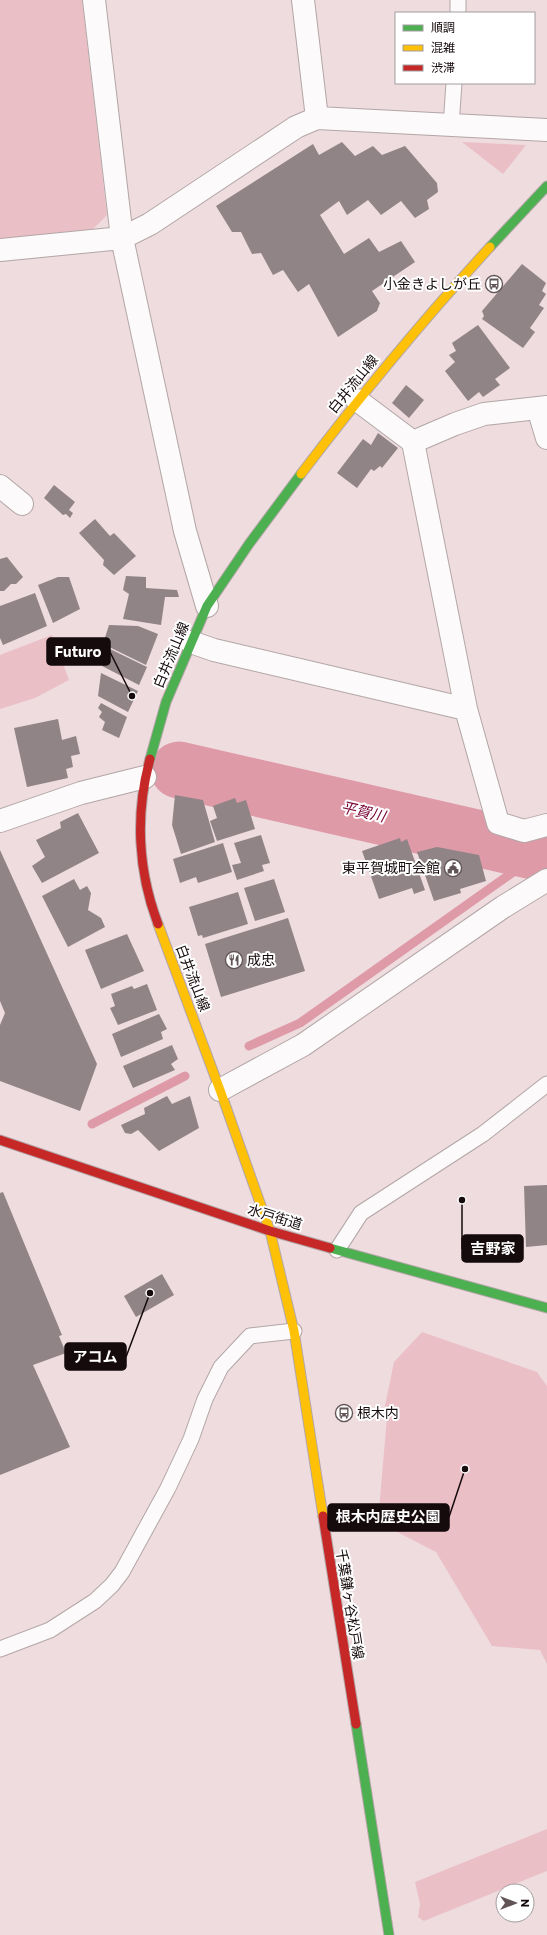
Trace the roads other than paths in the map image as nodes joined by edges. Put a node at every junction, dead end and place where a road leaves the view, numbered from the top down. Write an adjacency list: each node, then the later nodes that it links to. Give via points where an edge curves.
1 (94, 0): 10 (street)
2 (303, 0): 6 (street)
3 (458, 0): 4 (lane)
4 (458, 12)
5 (454, 84): 7 (lane)
6 (317, 118): 7 (street); 10 (street, via 296,127 150,224)
7 (451, 126): 8 (street)
8 (547, 130)
9 (547, 186): 12 (main road, 白井流山線, via 432,310)
10 (122, 238): 11 (street); 18 (street, via 185,531)
11 (0, 250)
12 (357, 400): 15 (street); 18 (main road, 白井流山線, via 249,544)
13 (543, 408): 14 (street); 15 (street, via 484,414)
14 (547, 438)
15 (413, 442): 20 (street)
16 (0, 486): 17 (street)
17 (22, 504)
18 (207, 606): 19 (main road, 白井流山線)
19 (191, 642): 20 (street, via 214,650); 21 (main road, 白井流山線, via 166,702)
20 (466, 709): 23 (street, via 498,823 524,831)
21 (145, 777): 22 (street, via 81,793); 26 (main road, 白井流山線, via 140,812 143,874 156,919)
22 (0, 821)
23 (547, 825)
24 (547, 880): 26 (street, via 503,907 303,1045)
25 (547, 1084): 29 (lane, via 483,1134 361,1213)
26 (220, 1090): 28 (main road, 白井流山線)
27 (0, 1140): 28 (main road, 水戸街道)
28 (270, 1231): 29 (main road, 水戸街道); 31 (main road, 千葉鎌ヶ谷松戸線)
29 (337, 1250): 30 (main road, 水戸街道)
30 (547, 1308)
31 (294, 1331): 32 (lane, via 250,1336 221,1368 205,1399 191,1439 168,1488 122,1572 112,1585 95,1601 50,1630); 33 (main road, 千葉鎌ヶ谷松戸線)
32 (0, 1649)
33 (389, 1935)

